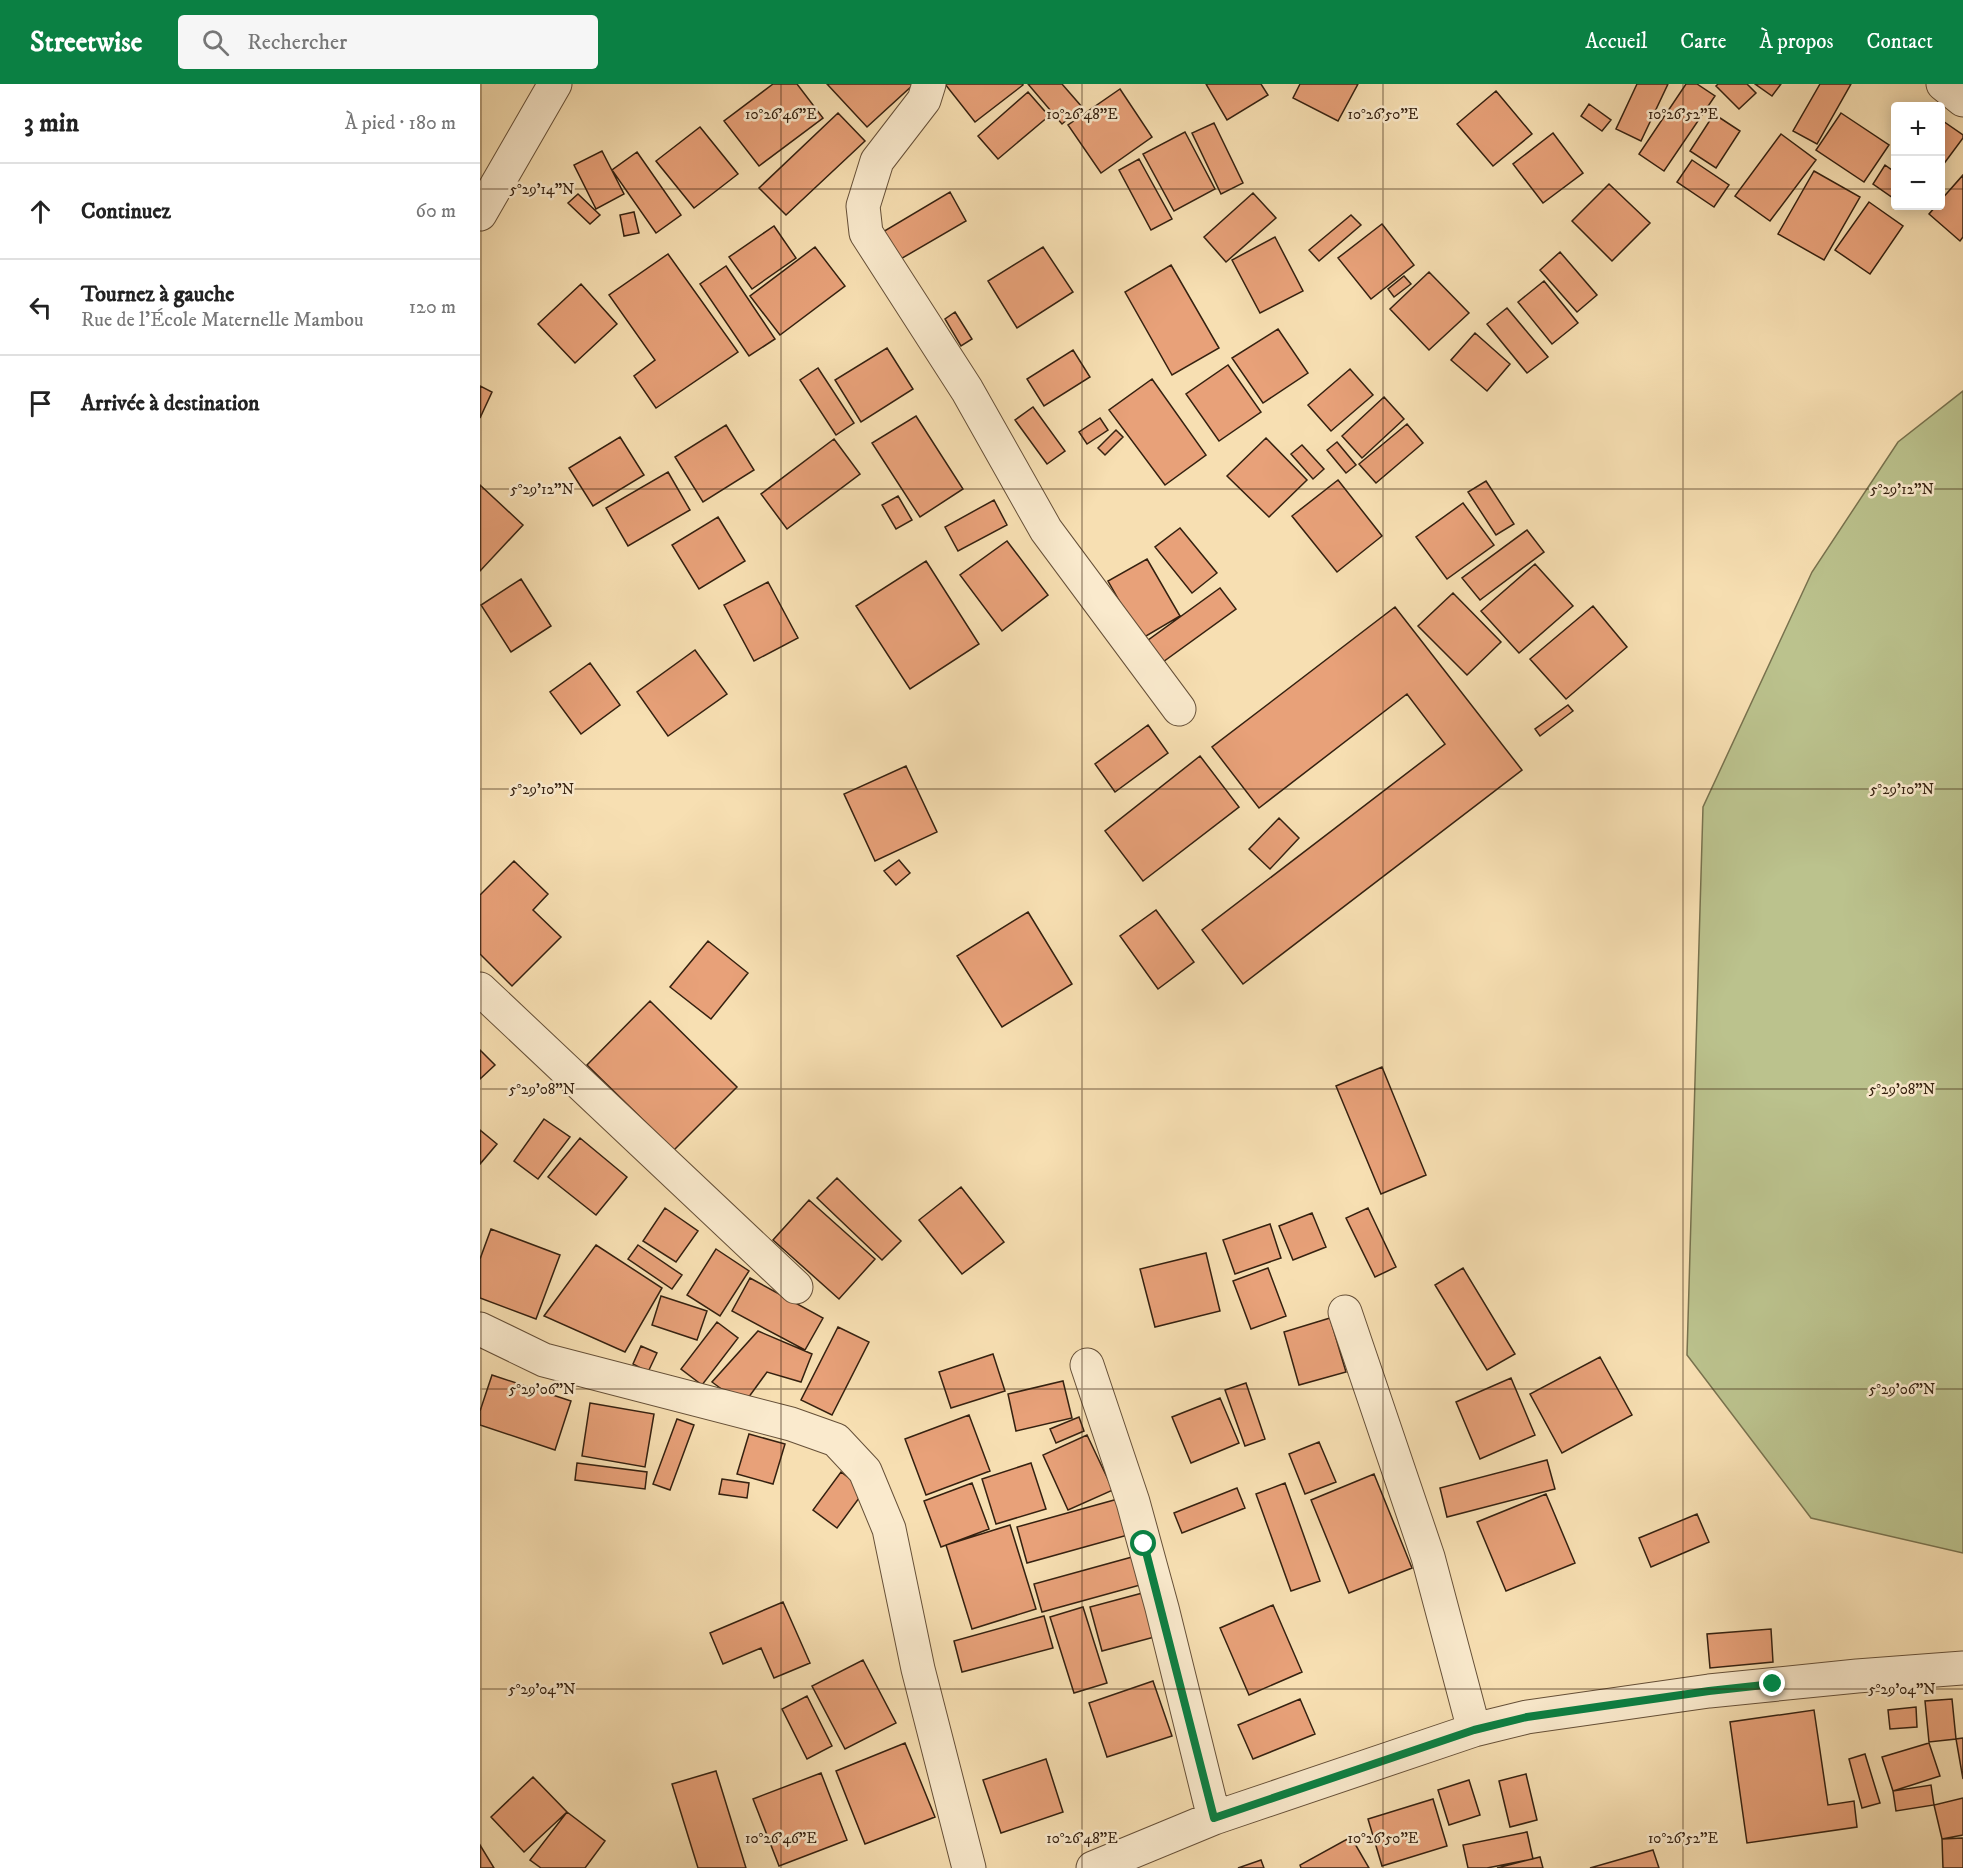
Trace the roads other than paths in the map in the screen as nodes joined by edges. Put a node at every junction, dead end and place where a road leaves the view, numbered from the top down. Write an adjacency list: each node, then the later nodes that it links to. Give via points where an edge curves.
1 (555, 84): 5 (street)
2 (929, 84): 6 (street, via 924,100 877,161 863,206 866,233 967,390 1046,530)
3 (1943, 84): 4 (street)
4 (1963, 100)
5 (480, 214)
6 (1179, 709)
7 (480, 989): 8 (street)
8 (796, 1287)
9 (1345, 1312): 13 (street, via 1428,1557)
10 (480, 1329): 15 (street, via 544,1360 791,1424 836,1440 858,1464 889,1529 918,1669)
11 (1087, 1365): 14 (street, via 1133,1502)
12 (1963, 1668): 13 (street, via 1709,1691 1527,1717)
13 (1474, 1730): 14 (street)
14 (1214, 1818): 16 (street)
15 (969, 1868)
16 (1093, 1868)

